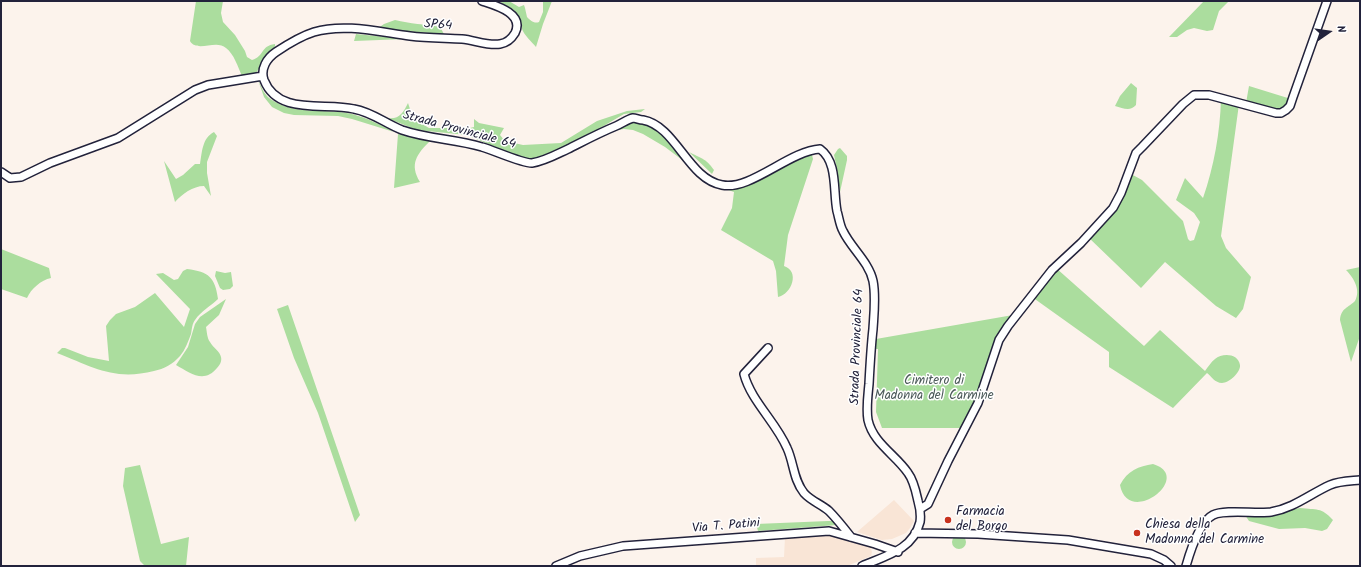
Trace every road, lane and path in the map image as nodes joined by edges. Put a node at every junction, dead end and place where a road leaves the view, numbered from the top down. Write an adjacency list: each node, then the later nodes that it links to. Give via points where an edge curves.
1 (482, 1): 3 (street, SP64 / SP64, via 511,13 517,28 509,40 499,44 342,29 325,30 304,36 273,54 266,61)
2 (1327, 1): 7 (street, via 1290,106 1286,110 1281,113 1272,112 1209,95 1194,95 1136,153 1113,208 1052,270 999,340 978,403 928,504)
3 (263, 76): 4 (street, via 208,85 195,90 118,138 50,163 21,177 10,178); 7 (street, Strada Provinciale 64, via 269,90 290,104 354,108 402,130 481,147 530,164 552,157 633,118 650,121 664,132 706,179 723,186 739,184 803,152 820,149 830,159 837,210 843,231 869,270 873,281 868,420 884,447 908,473)
4 (1, 172)
5 (768, 348): 9 (street, via 744,374 745,378 753,395 787,446 797,482 805,494 828,510)
6 (1360, 480): 14 (street, via 1330,485 1298,503 1272,512 1228,512 1213,515 1196,537)
7 (920, 509): 8 (street, Strada Provinciale 64, via 920,521)
8 (915, 533): 10 (street); 13 (street, via 1068,540 1151,554)
9 (851, 537): 10 (street, Via T. Patini); 11 (street, Via T. Patini, via 829,531 623,546 580,556)
10 (898, 552): 12 (street)
11 (556, 566)
12 (862, 566)
13 (1171, 566)
14 (1186, 566)

